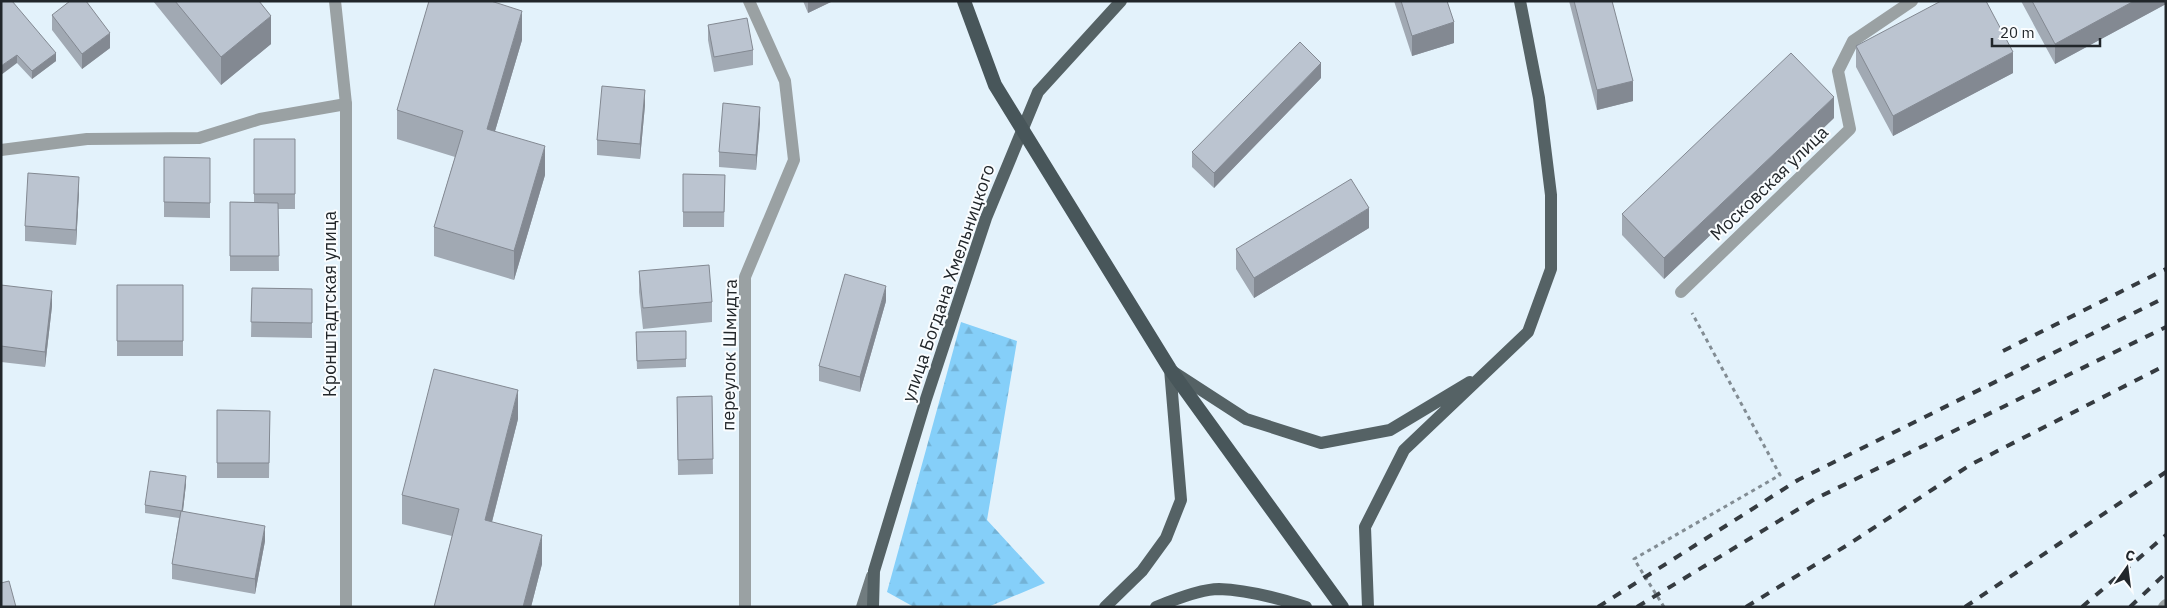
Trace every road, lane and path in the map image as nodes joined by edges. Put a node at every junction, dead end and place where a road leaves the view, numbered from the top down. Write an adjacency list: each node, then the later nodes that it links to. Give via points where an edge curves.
1 (335, 1): 7 (street, Кронштадтская улица)
2 (749, 1): 14 (street, переулок Шмидта, via 785,81 794,160 745,277)
3 (964, 1): 11 (highway, via 995,85)
4 (1121, 1): 12 (main road, улица Богдана Хмельницкого, via 1038,92 986,218)
5 (1520, 1): 10 (main road, via 1539,98 1551,195 1551,269 1528,332)
6 (1912, 1): 9 (street, Московская улица, via 1853,41 1838,71 1850,129)
7 (346, 104): 8 (street, via 260,120 199,138 88,139); 13 (street, Кронштадтская улица)
8 (1, 150)
9 (1681, 292): 22 (path, via 1780,474 1634,559)
10 (1494, 367): 11 (main road, via 1390,430 1321,442 1246,419); 21 (main road, via 1404,450 1365,527)
11 (1170, 369): 17 (main road, via 1181,500 1166,538 1142,571); 20 (highway)
12 (874, 571): 15 (main road, улица Богдана Хмельницкого); 16 (main road)
13 (346, 607)
14 (744, 607)
15 (862, 607)
16 (873, 607)
17 (1105, 607)
18 (1156, 607): 19 (main road, via 1218,589 1263,594)
19 (1306, 607)
20 (1342, 607)
21 (1368, 607)
22 (1664, 607)

